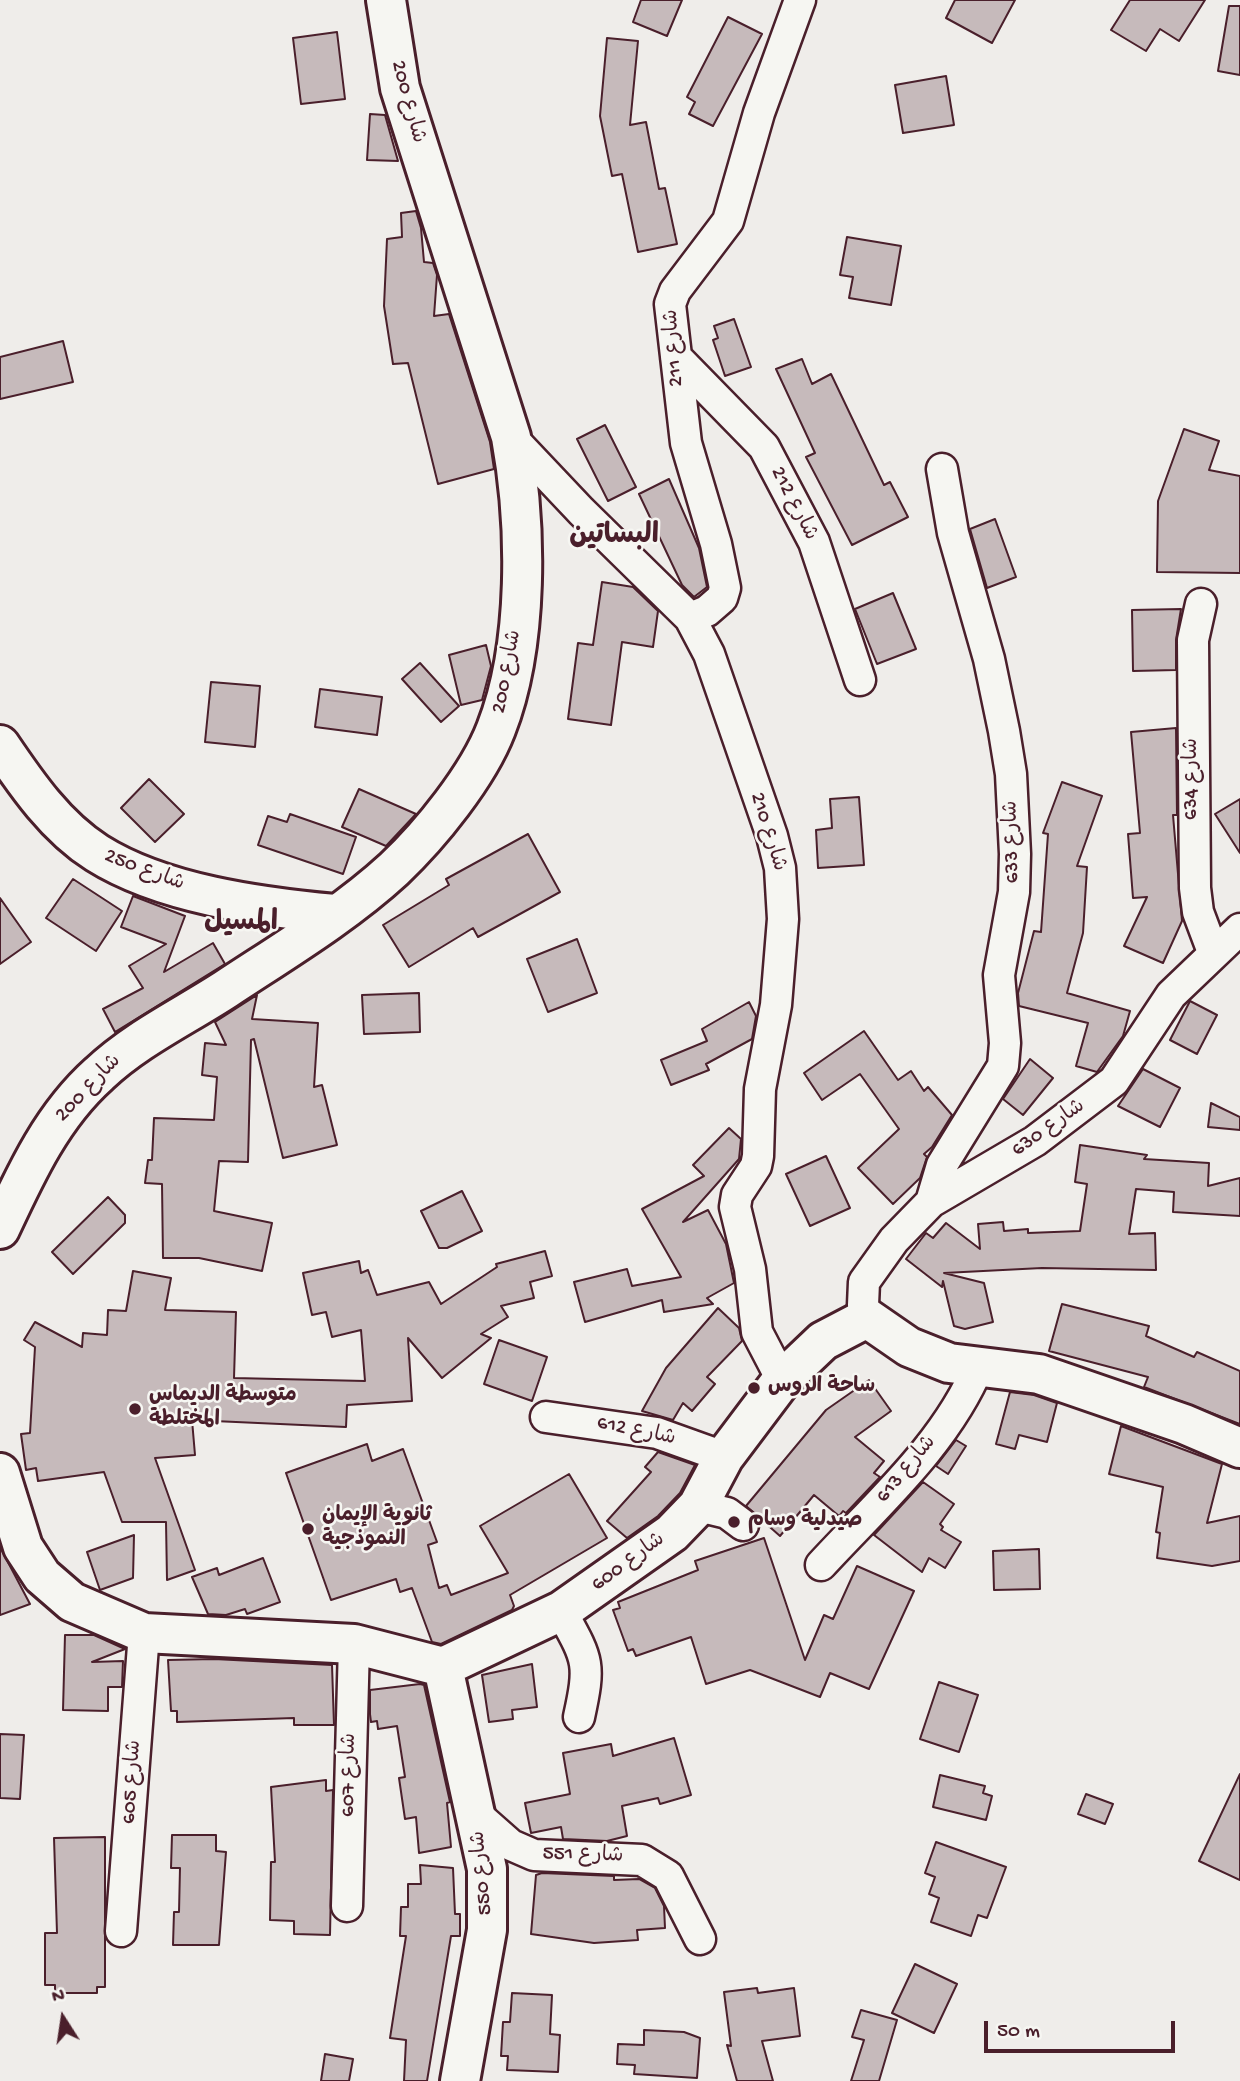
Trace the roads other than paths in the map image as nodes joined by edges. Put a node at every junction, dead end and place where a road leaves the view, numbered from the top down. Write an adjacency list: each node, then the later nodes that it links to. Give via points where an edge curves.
1 (386, 0): 4 (main road, شارع 200, via 400,88)
2 (800, 0): 3 (street, شارع 211, via 759,113 728,221 675,291 669,318)
3 (676, 357): 7 (street, شارع 211, via 686,443 725,588 722,598 707,611); 8 (street, شارع 212, via 764,447 814,542)
4 (511, 437): 7 (street, شارع 210); 10 (main road, شارع 200, via 522,547 513,659 496,730 465,782 411,852)
5 (942, 469): 13 (street, شارع 633, via 953,533 1004,731 1015,854 1014,892 999,975 1003,1066 942,1165)
6 (1201, 604): 12 (street, شارع 634, via 1192,640 1194,875 1198,912)
7 (690, 618): 17 (street, شارع 210, via 714,669 780,868 783,899 776,1005 760,1088 758,1156 735,1207 750,1269 757,1332)
8 (860, 680)
9 (0, 746): 10 (main road, شارع 250, via 52,815 117,864 209,895)
10 (335, 914): 14 (main road, شارع 200, via 127,1050 97,1075 54,1124)
11 (1240, 929): 12 (street, شارع 630)
12 (1213, 952): 13 (street, شارع 630, via 1171,995 1114,1081 1035,1141)
13 (931, 1202): 15 (street, شارع 630, via 894,1240 863,1283)
14 (0, 1228)
15 (867, 1318): 16 (main road, via 909,1347 949,1363); 17 (main road, شارع 600, via 823,1341)
16 (979, 1365): 19 (main road, via 1071,1383); 24 (street, شارع 613, via 965,1400 927,1452)
17 (782, 1380): 20 (main road, شارع 600)
18 (546, 1417): 20 (street, شارع 612, via 657,1433)
19 (1240, 1448)
20 (724, 1457): 22 (main road, شارع 600)
21 (0, 1473): 26 (main road, via 23,1548 42,1576 72,1602)
22 (698, 1506): 23 (street, via 727,1514); 25 (main road, شارع 600, via 672,1533)
23 (743, 1525)
24 (821, 1565)
25 (561, 1611): 28 (main road, شارع 600); 29 (street, via 585,1661 587,1678)
26 (144, 1633): 27 (main road); 32 (street, شارع 605)
27 (354, 1644): 28 (main road); 31 (street, شارع 607)
28 (443, 1667): 30 (main road, شارع 550)
29 (579, 1717)
30 (477, 1815): 33 (street, شارع 551, via 511,1845 534,1855 642,1860 668,1876); 34 (main road, شارع 550, via 487,1869 487,1930)
31 (347, 1906)
32 (121, 1931)
33 (700, 1939)
34 (460, 2081)

